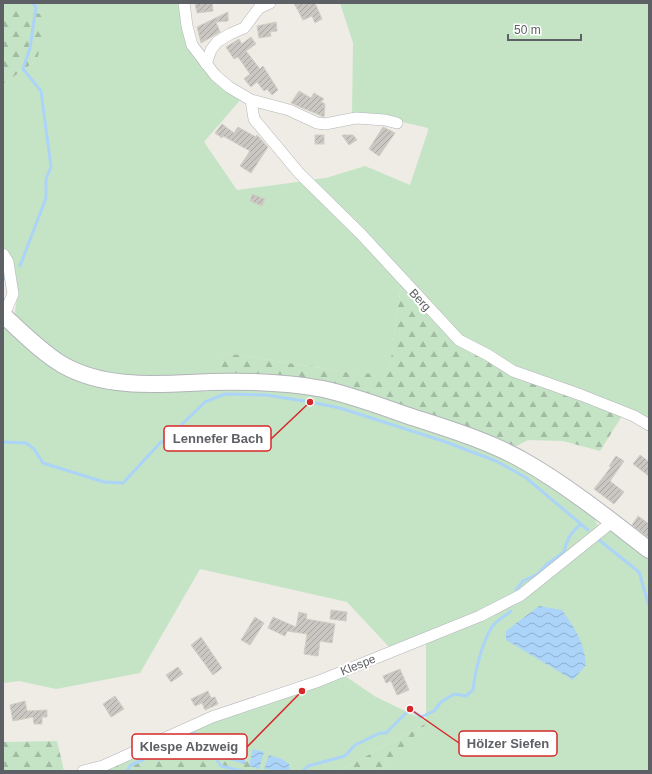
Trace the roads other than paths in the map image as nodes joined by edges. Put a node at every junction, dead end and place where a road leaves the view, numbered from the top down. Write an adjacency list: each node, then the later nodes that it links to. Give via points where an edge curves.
1 (184, 3): 3 (street, via 192,45)
2 (270, 3): 3 (street, via 259,8 244,28 217,42)
3 (206, 64): 4 (street, via 229,87)
4 (251, 100): 5 (street, via 288,110 318,123 356,118); 8 (street, Berg, via 254,119 299,173 361,234 459,340 514,371 621,411)
5 (397, 123)
6 (3, 254): 7 (street, via 8,262 13,294)
7 (3, 315): 9 (main road, via 40,348 64,365 86,375 109,381 162,384 274,382 323,390 485,442 524,461)
8 (649, 425)
9 (612, 522): 10 (main road); 11 (street, Klespe, via 521,595 480,616 319,681 212,717 103,766)
10 (649, 550)
11 (83, 771)

